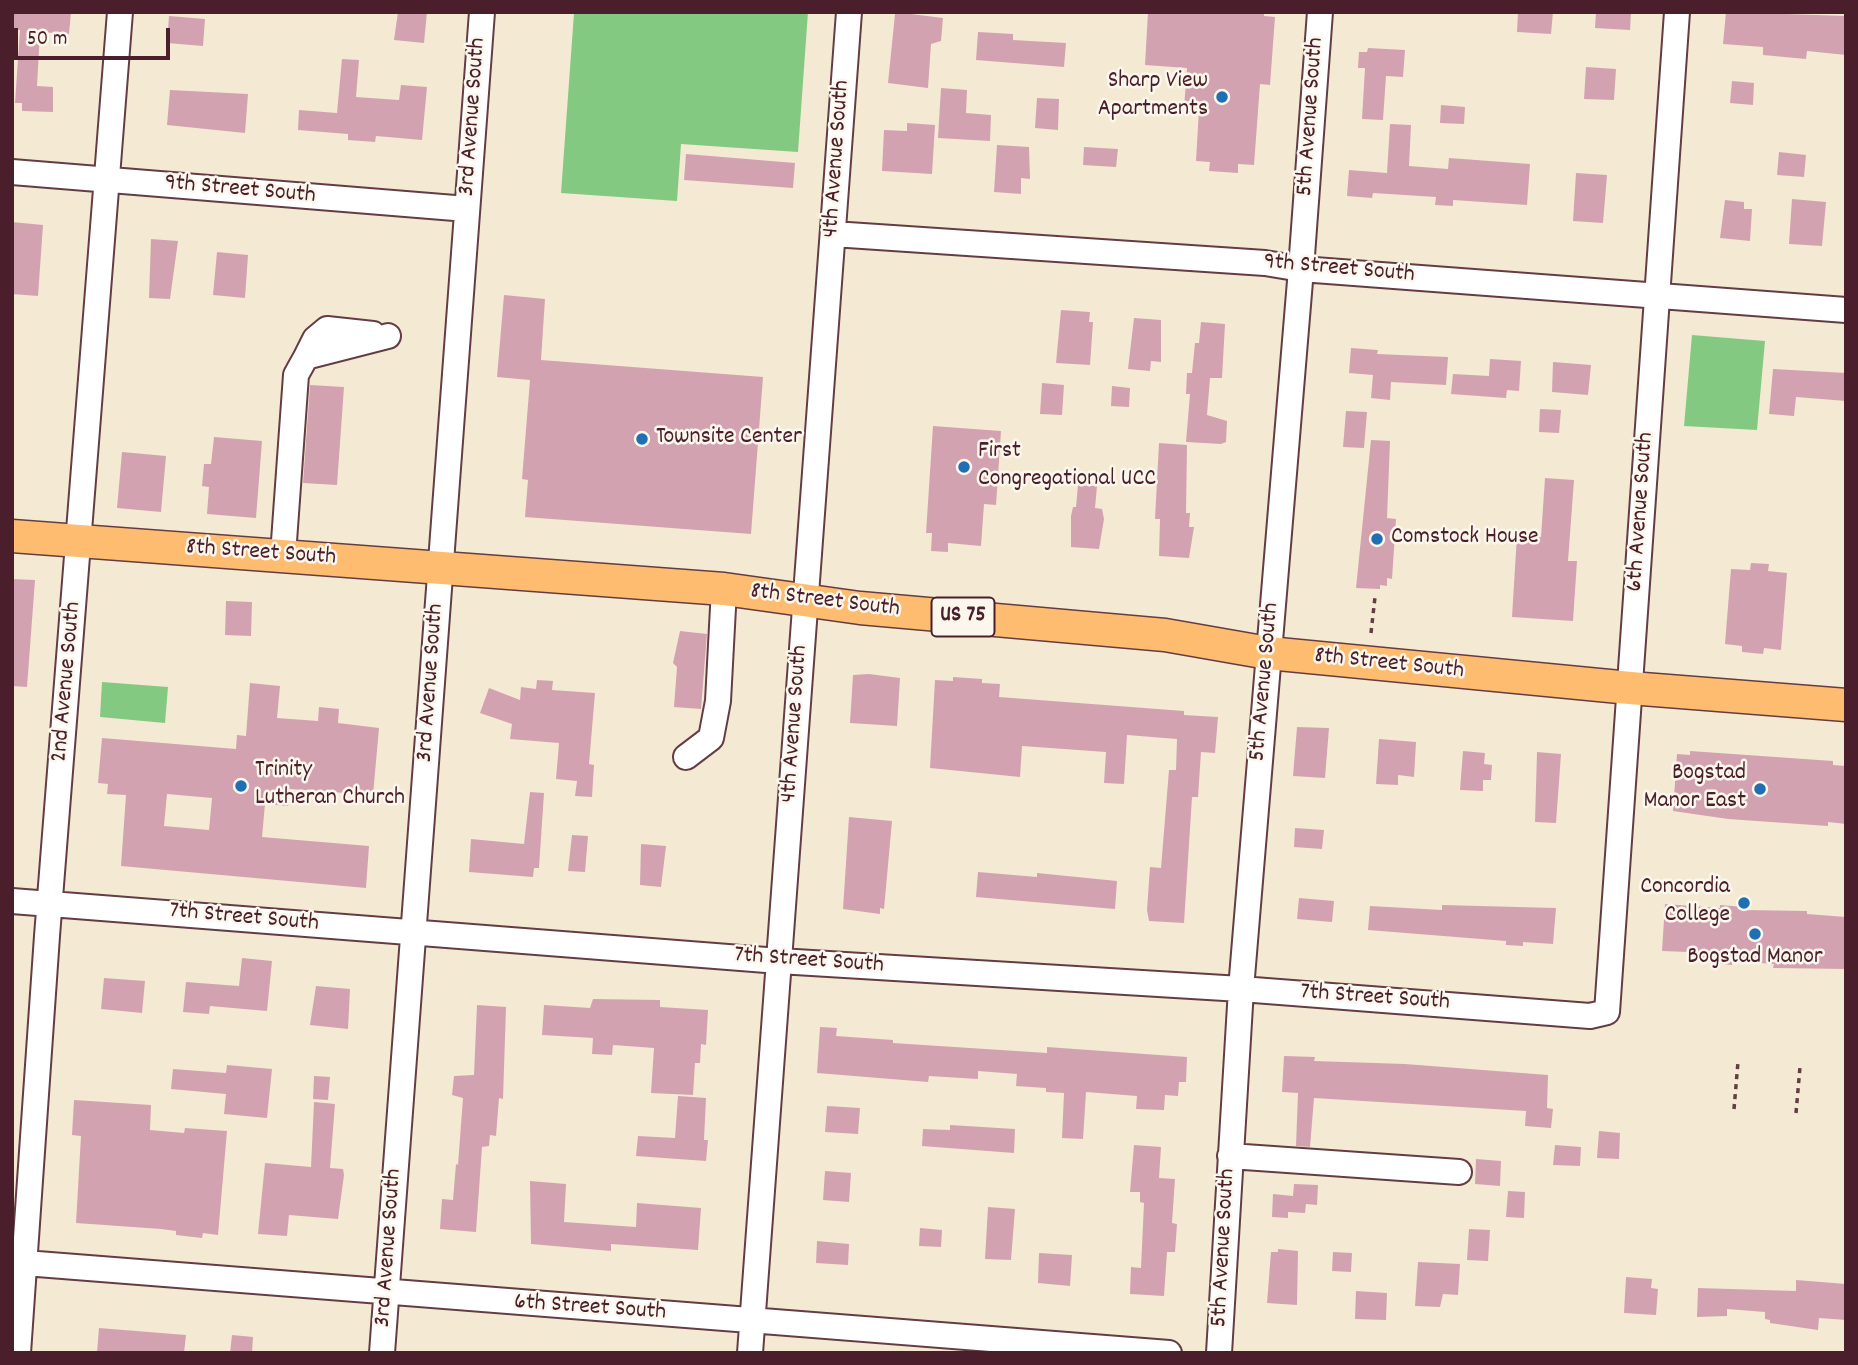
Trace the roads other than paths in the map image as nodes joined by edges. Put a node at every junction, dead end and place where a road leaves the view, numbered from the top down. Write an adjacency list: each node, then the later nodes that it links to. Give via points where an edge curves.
1 (120, 12): 7 (street, 2nd Avenue South)
2 (482, 12): 8 (street, 3rd Avenue South)
3 (849, 12): 9 (street, 4th Avenue South)
4 (1320, 12): 10 (street, 5th Avenue South)
5 (1678, 12): 11 (street, 6th Avenue South)
6 (12, 172): 7 (street, 9th Street South)
7 (107, 180): 8 (street, 9th Street South); 15 (street, 2nd Avenue South)
8 (467, 209): 17 (street, 3rd Avenue South)
9 (832, 234): 10 (street, 9th Street South); 19 (street, 4th Avenue South)
10 (1301, 269): 11 (street, 9th Street South); 20 (street, 5th Avenue South)
11 (1658, 293): 12 (street, 9th Street South); 21 (street, 6th Avenue South)
12 (1846, 310)
13 (388, 336): 16 (street, via 306,357 296,375)
14 (12, 536): 15 (main road, 8th Street South / US 75)
15 (79, 540): 16 (main road, 8th Street South / US 75); 25 (street, 2nd Avenue South)
16 (283, 555): 17 (main road, 8th Street South / US 75)
17 (441, 567): 18 (main road, 8th Street South / US 75); 26 (street, 3rd Avenue South)
18 (724, 589): 19 (main road, 8th Street South / US 75); 23 (street, via 718,701 710,738)
19 (806, 601): 20 (main road, 8th Street South / US 75, via 1166,635); 27 (street, 4th Avenue South)
20 (1268, 653): 21 (main road, 8th Street South / US 75); 28 (street, 5th Avenue South)
21 (1630, 688): 22 (main road, 8th Street South / US 75); 29 (street, 6th Avenue South)
22 (1846, 705)
23 (686, 757)
24 (12, 901): 25 (street, 7th Street South)
25 (50, 903): 26 (street, 7th Street South); 32 (street, 2nd Avenue South)
26 (413, 932): 27 (street, 7th Street South); 33 (street, 3rd Avenue South)
27 (779, 961): 28 (street, 7th Street South); 34 (street, 4th Avenue South)
28 (1241, 989): 29 (street, 7th Street South, via 1590,1016); 30 (street, 5th Avenue South)
29 (1607, 1012)
30 (1230, 1156): 31 (street); 39 (street, 5th Avenue South)
31 (1459, 1171)
32 (19, 1263): 33 (street, 6th Street South); 35 (street, 2nd Avenue South)
33 (387, 1293): 34 (street, 6th Street South); 36 (street, 3rd Avenue South)
34 (752, 1321): 37 (street, 4th Avenue South); 38 (street, 6th Street South)
35 (19, 1353)
36 (382, 1353)
37 (750, 1353)
38 (1169, 1353)
39 (1219, 1353)

